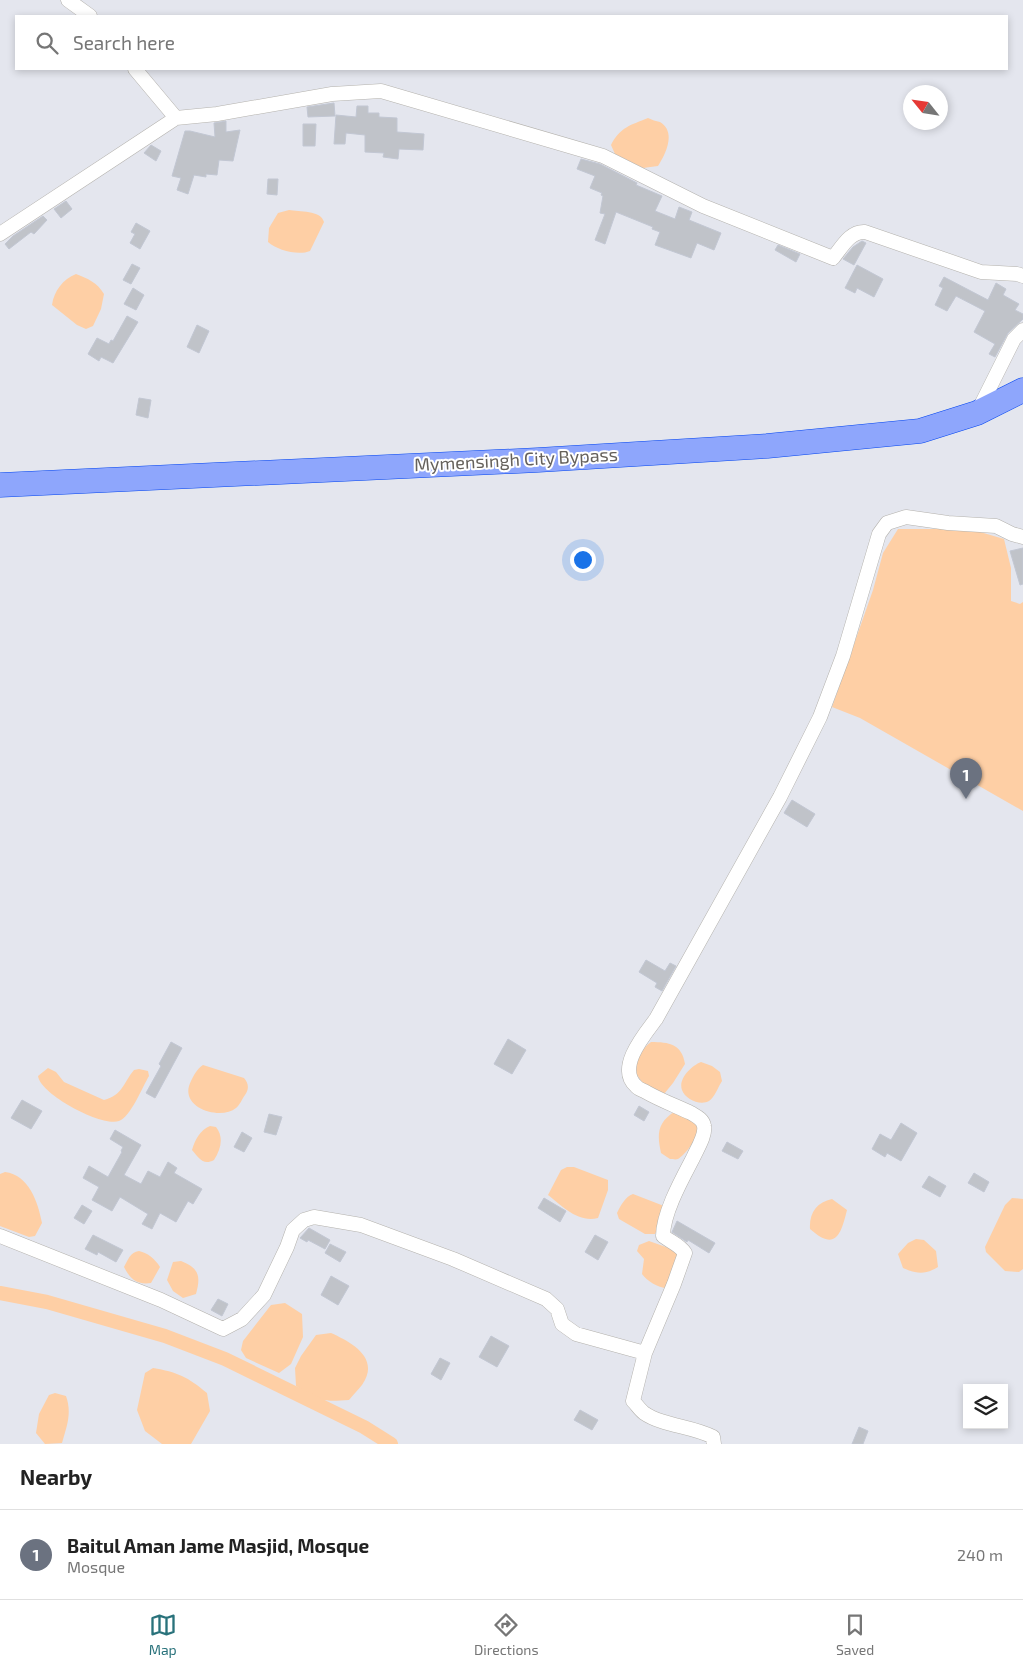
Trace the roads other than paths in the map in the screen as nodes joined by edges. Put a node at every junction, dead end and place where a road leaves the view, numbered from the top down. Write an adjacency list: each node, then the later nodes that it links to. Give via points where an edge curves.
1 (68, 0): 2 (street)
2 (89, 15)
3 (135, 70): 4 (street)
4 (176, 118): 5 (street); 6 (street, via 332,94 381,91 603,156 703,206 833,258 852,235 865,232 981,272)
5 (0, 234)
6 (1023, 276)
7 (1023, 330): 9 (street, via 1014,339)
8 (1023, 390): 9 (highway, Mymensingh City Bypass)
9 (977, 413): 10 (highway, Mymensingh City Bypass, via 920,431 767,446)
10 (0, 485)
11 (1023, 537): 13 (street, via 996,526 906,517 887,523 879,534 843,656 820,717 656,1019 636,1049 629,1074 635,1086 696,1116 703,1121 705,1128 663,1227 664,1236 682,1247 685,1253)
12 (0, 1236): 13 (street, via 161,1300 222,1329 242,1319 264,1295 293,1230 304,1220 324,1218 360,1225 453,1259 546,1299 557,1309 562,1324 576,1334)
13 (645, 1353): 14 (street, via 634,1401 644,1413 708,1434 713,1437)
14 (714, 1444)

